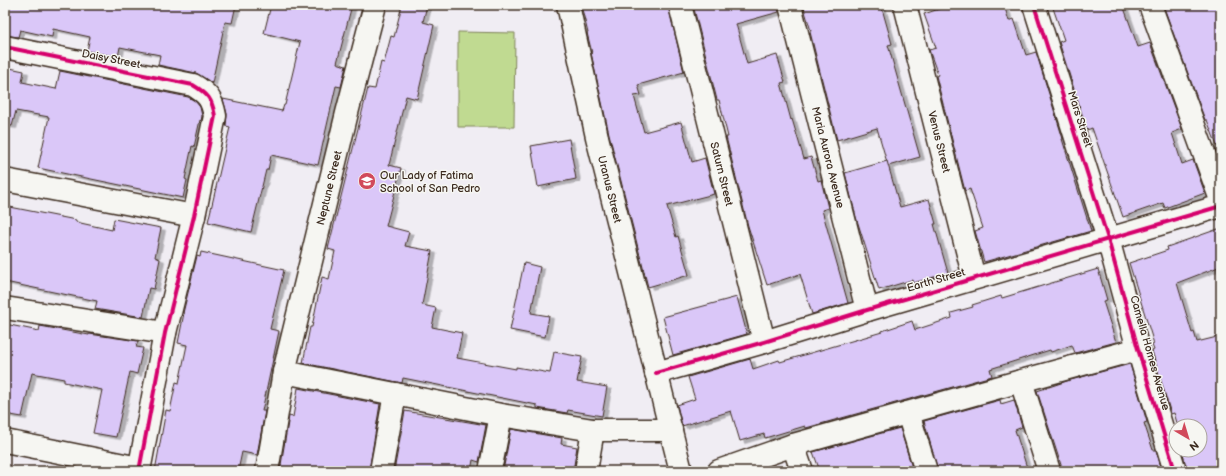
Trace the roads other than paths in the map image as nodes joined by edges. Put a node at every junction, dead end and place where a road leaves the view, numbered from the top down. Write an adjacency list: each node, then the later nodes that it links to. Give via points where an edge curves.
1 (375, 5): 20 (street, Neptune Street)
2 (568, 5): 21 (street, Uranus Street, via 597,137)
3 (680, 5): 18 (street, Saturn Street)
4 (790, 5): 16 (street, Maria Aurora Avenue)
5 (905, 5): 14 (street, Venus Street)
6 (1034, 5): 13 (street, Mars Street)
7 (1150, 5): 10 (street)
8 (5, 47): 12 (street, Daisy Street, via 193,85 209,97 214,106 215,116)
9 (5, 180): 12 (street)
10 (1221, 200)
11 (1221, 206): 13 (street, Earth Street)
12 (194, 216): 17 (street)
13 (1108, 239): 14 (street, Earth Street); 19 (street, Camella Homes Avenue)
14 (974, 278): 16 (street, Earth Street)
15 (5, 308): 17 (street)
16 (867, 310): 18 (street, Earth Street)
17 (166, 333): 30 (street)
18 (764, 342): 21 (street, Earth Street)
19 (1138, 349): 22 (street); 40 (street, Camella Homes Avenue)
20 (284, 372): 23 (street); 31 (street, Neptune Street)
21 (656, 373): 27 (street, Uranus Street)
22 (1021, 381): 24 (street); 39 (street)
23 (395, 394): 25 (street); 32 (street)
24 (908, 413): 29 (street); 38 (street)
25 (501, 415): 26 (street); 33 (street)
26 (593, 430): 27 (street); 34 (street)
27 (671, 430): 35 (street, Uranus Street)
28 (5, 441): 30 (street)
29 (793, 445): 36 (street); 37 (street)
30 (139, 470)
31 (267, 471)
32 (381, 471)
33 (490, 471)
34 (586, 471)
35 (681, 471)
36 (719, 471)
37 (802, 471)
38 (926, 471)
39 (1049, 471)
40 (1175, 471)

